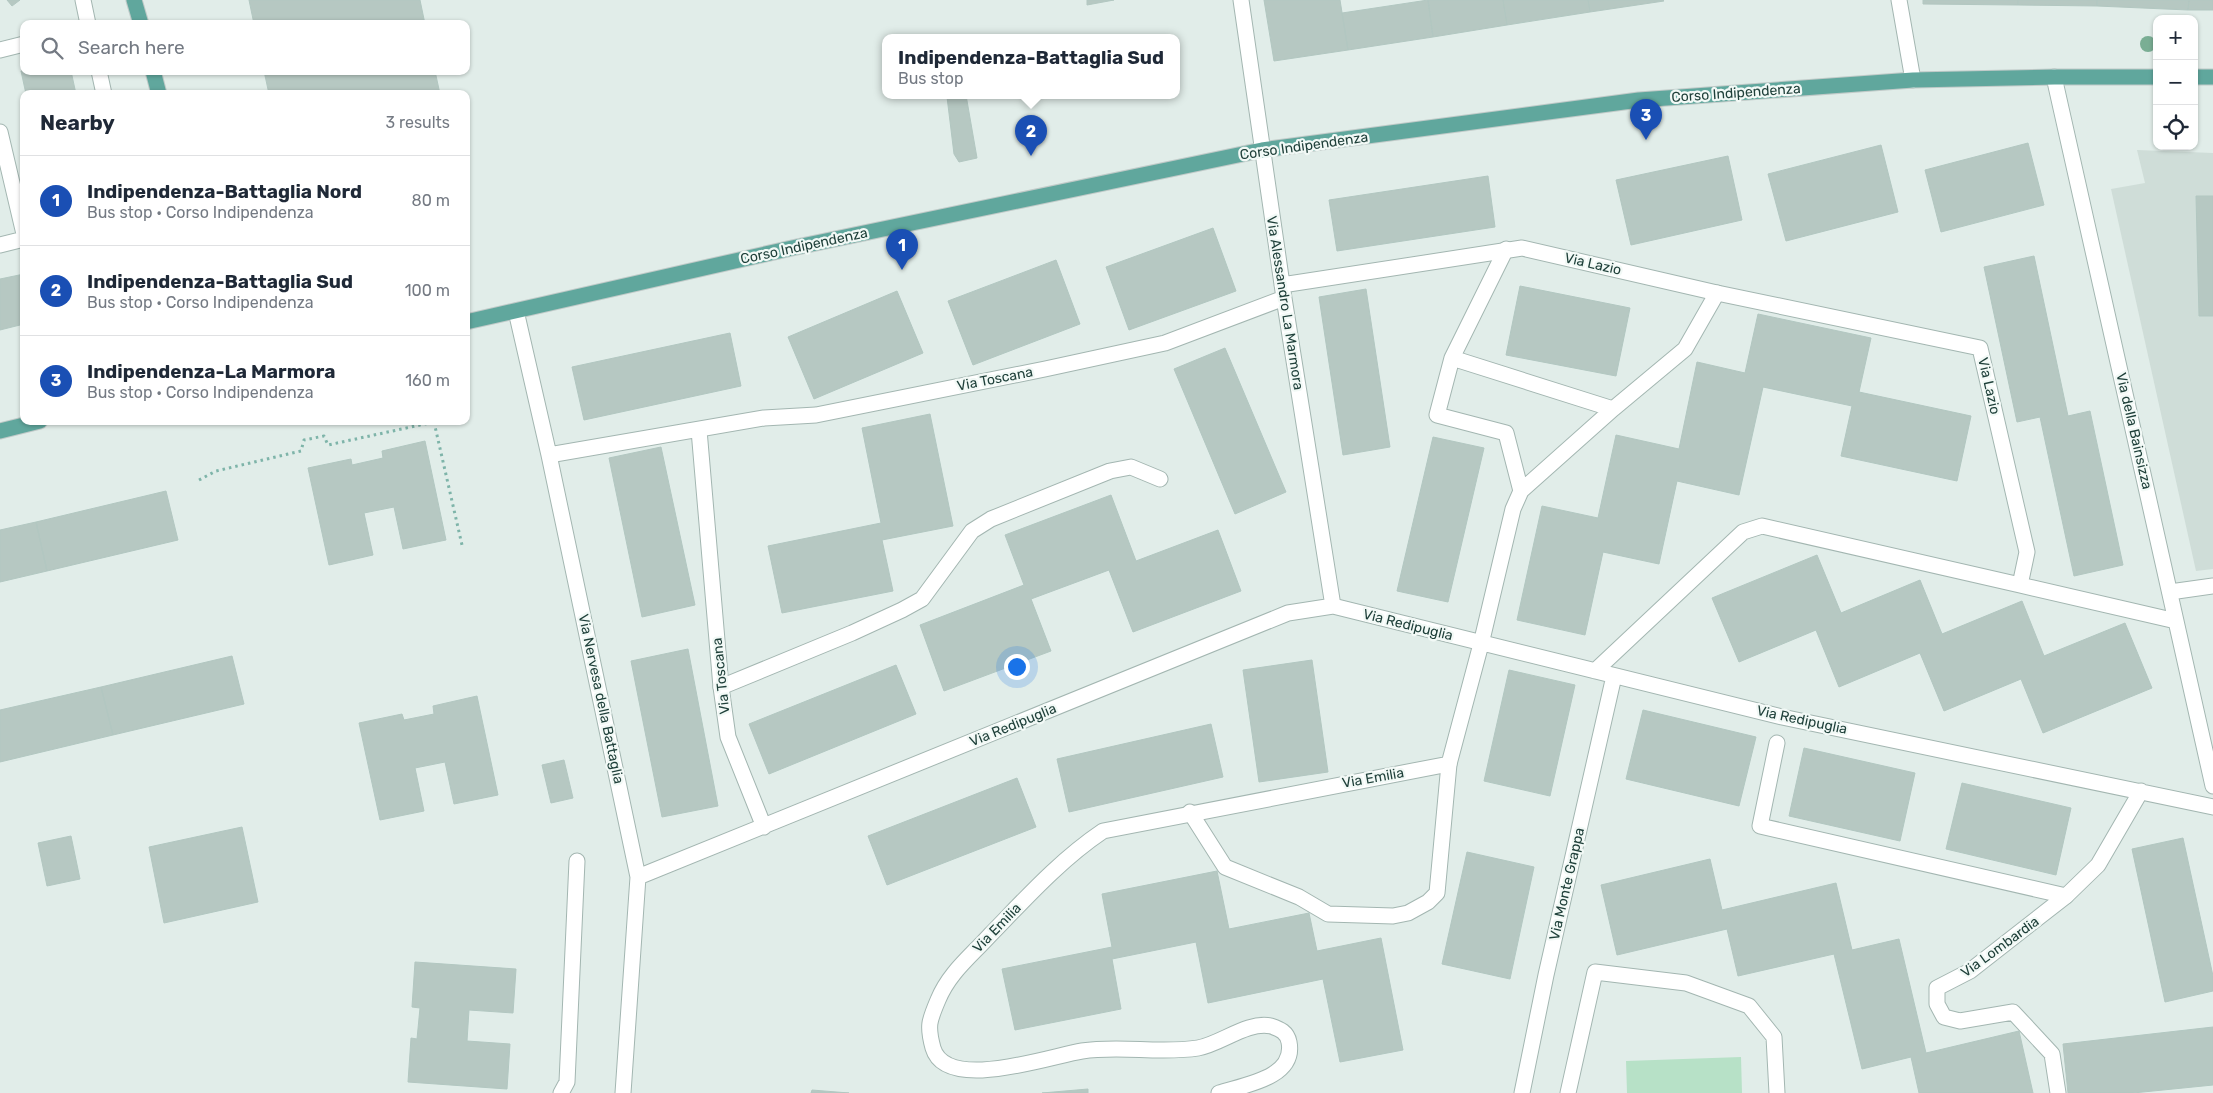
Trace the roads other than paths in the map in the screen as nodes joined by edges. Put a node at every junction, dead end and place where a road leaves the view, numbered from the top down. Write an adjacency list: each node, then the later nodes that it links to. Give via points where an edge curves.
1 (83, 0): 5 (street)
2 (134, 0): 6 (main road)
3 (1240, 0): 19 (street, Via Alessandro La Marmora)
4 (1899, 0): 15 (street)
5 (87, 20)
6 (140, 20)
7 (20, 45): 8 (street)
8 (0, 50)
9 (100, 75): 16 (street)
10 (155, 75): 17 (main road)
11 (2054, 77): 12 (main road, Corso Indipendenza); 15 (main road, Corso Indipendenza); 38 (street, Via della Bainsizza)
12 (2153, 77)
13 (2198, 77): 14 (main road)
14 (2213, 77)
15 (1913, 80): 19 (main road, Corso Indipendenza, via 1640,100)
16 (103, 90)
17 (159, 90)
18 (0, 132): 20 (street)
19 (1262, 150): 24 (street, Via Alessandro La Marmora); 26 (main road, Corso Indipendenza, via 792,248)
20 (20, 217)
21 (20, 240): 22 (street)
22 (0, 246)
23 (1506, 249): 24 (street, Via Lazio); 25 (street, Via Lazio, via 1522,248); 28 (street)
24 (1283, 292): 31 (street, Via Toscana, via 1165,343 816,415 764,418); 39 (street, Via Alessandro La Marmora)
25 (1717, 293): 29 (street, via 1685,349); 36 (street, Via Lazio, via 1980,348 2027,552)
26 (516, 311): 27 (main road, Corso Indipendenza); 33 (street, Via Nervesa della Battaglia)
27 (470, 321)
28 (1452, 358): 29 (street); 35 (street, via 1437,415 1506,433)
29 (1613, 409): 35 (street)
30 (24, 425): 32 (main road)
31 (699, 430): 33 (street, Via Toscana); 44 (street, Via Toscana)
32 (0, 431)
33 (549, 455): 53 (street, Via Nervesa della Battaglia)
34 (1160, 479): 44 (street, via 1131,467 1110,471 991,519 972,531 922,599 852,633)
35 (1521, 491): 41 (street, via 1513,509)
36 (2020, 585): 40 (street); 42 (street, via 1762,526 1743,532)
37 (2213, 586): 38 (street)
38 (2170, 592): 40 (street, Via della Bainsizza)
39 (1333, 606): 41 (street, Via Redipuglia); 51 (street, Via Redipuglia, via 1288,613)
40 (2176, 621): 47 (street, Via della Bainsizza)
41 (1482, 644): 42 (street, Via Redipuglia); 46 (street)
42 (1595, 671): 43 (street, Via Redipuglia)
43 (1614, 676): 48 (street, Via Redipuglia, via 1782,716); 58 (street, Via Monte Grappa)
44 (721, 687): 51 (street, Via Toscana, via 728,737)
45 (1777, 743): 54 (street, via 1760,826)
46 (1448, 764): 50 (street, Via Emilia); 50 (street, via 1437,893 1408,913 1393,916 1328,914 1300,897 1225,868)
47 (2213, 786)
48 (2141, 791): 49 (street, Via Redipuglia); 54 (street, Via Lombardia, via 2098,864)
49 (2213, 807)
50 (1190, 812): 57 (street, Via Emilia, via 1103,831 1077,848 956,969 943,987 928,1029 935,1056 961,1070 981,1072 1084,1051 1200,1047 1264,1025 1279,1028 1288,1036 1289,1060 1281,1069 1268,1078)
51 (764, 827): 53 (street, Via Redipuglia)
52 (578, 862): 55 (street, via 567,1082)
53 (638, 877): 56 (street, Via Nervesa della Battaglia)
54 (2066, 896): 61 (street, Via Lombardia, via 1970,971 1936,988 1937,1004 1944,1017 1960,1022 2013,1012 2052,1054)
55 (561, 1093)
56 (624, 1093)
57 (1219, 1093)
58 (1522, 1093)
59 (1568, 1093): 60 (street, via 1595,972 1686,983 1749,1006 1774,1037)
60 (1777, 1093)
61 (2058, 1093)

